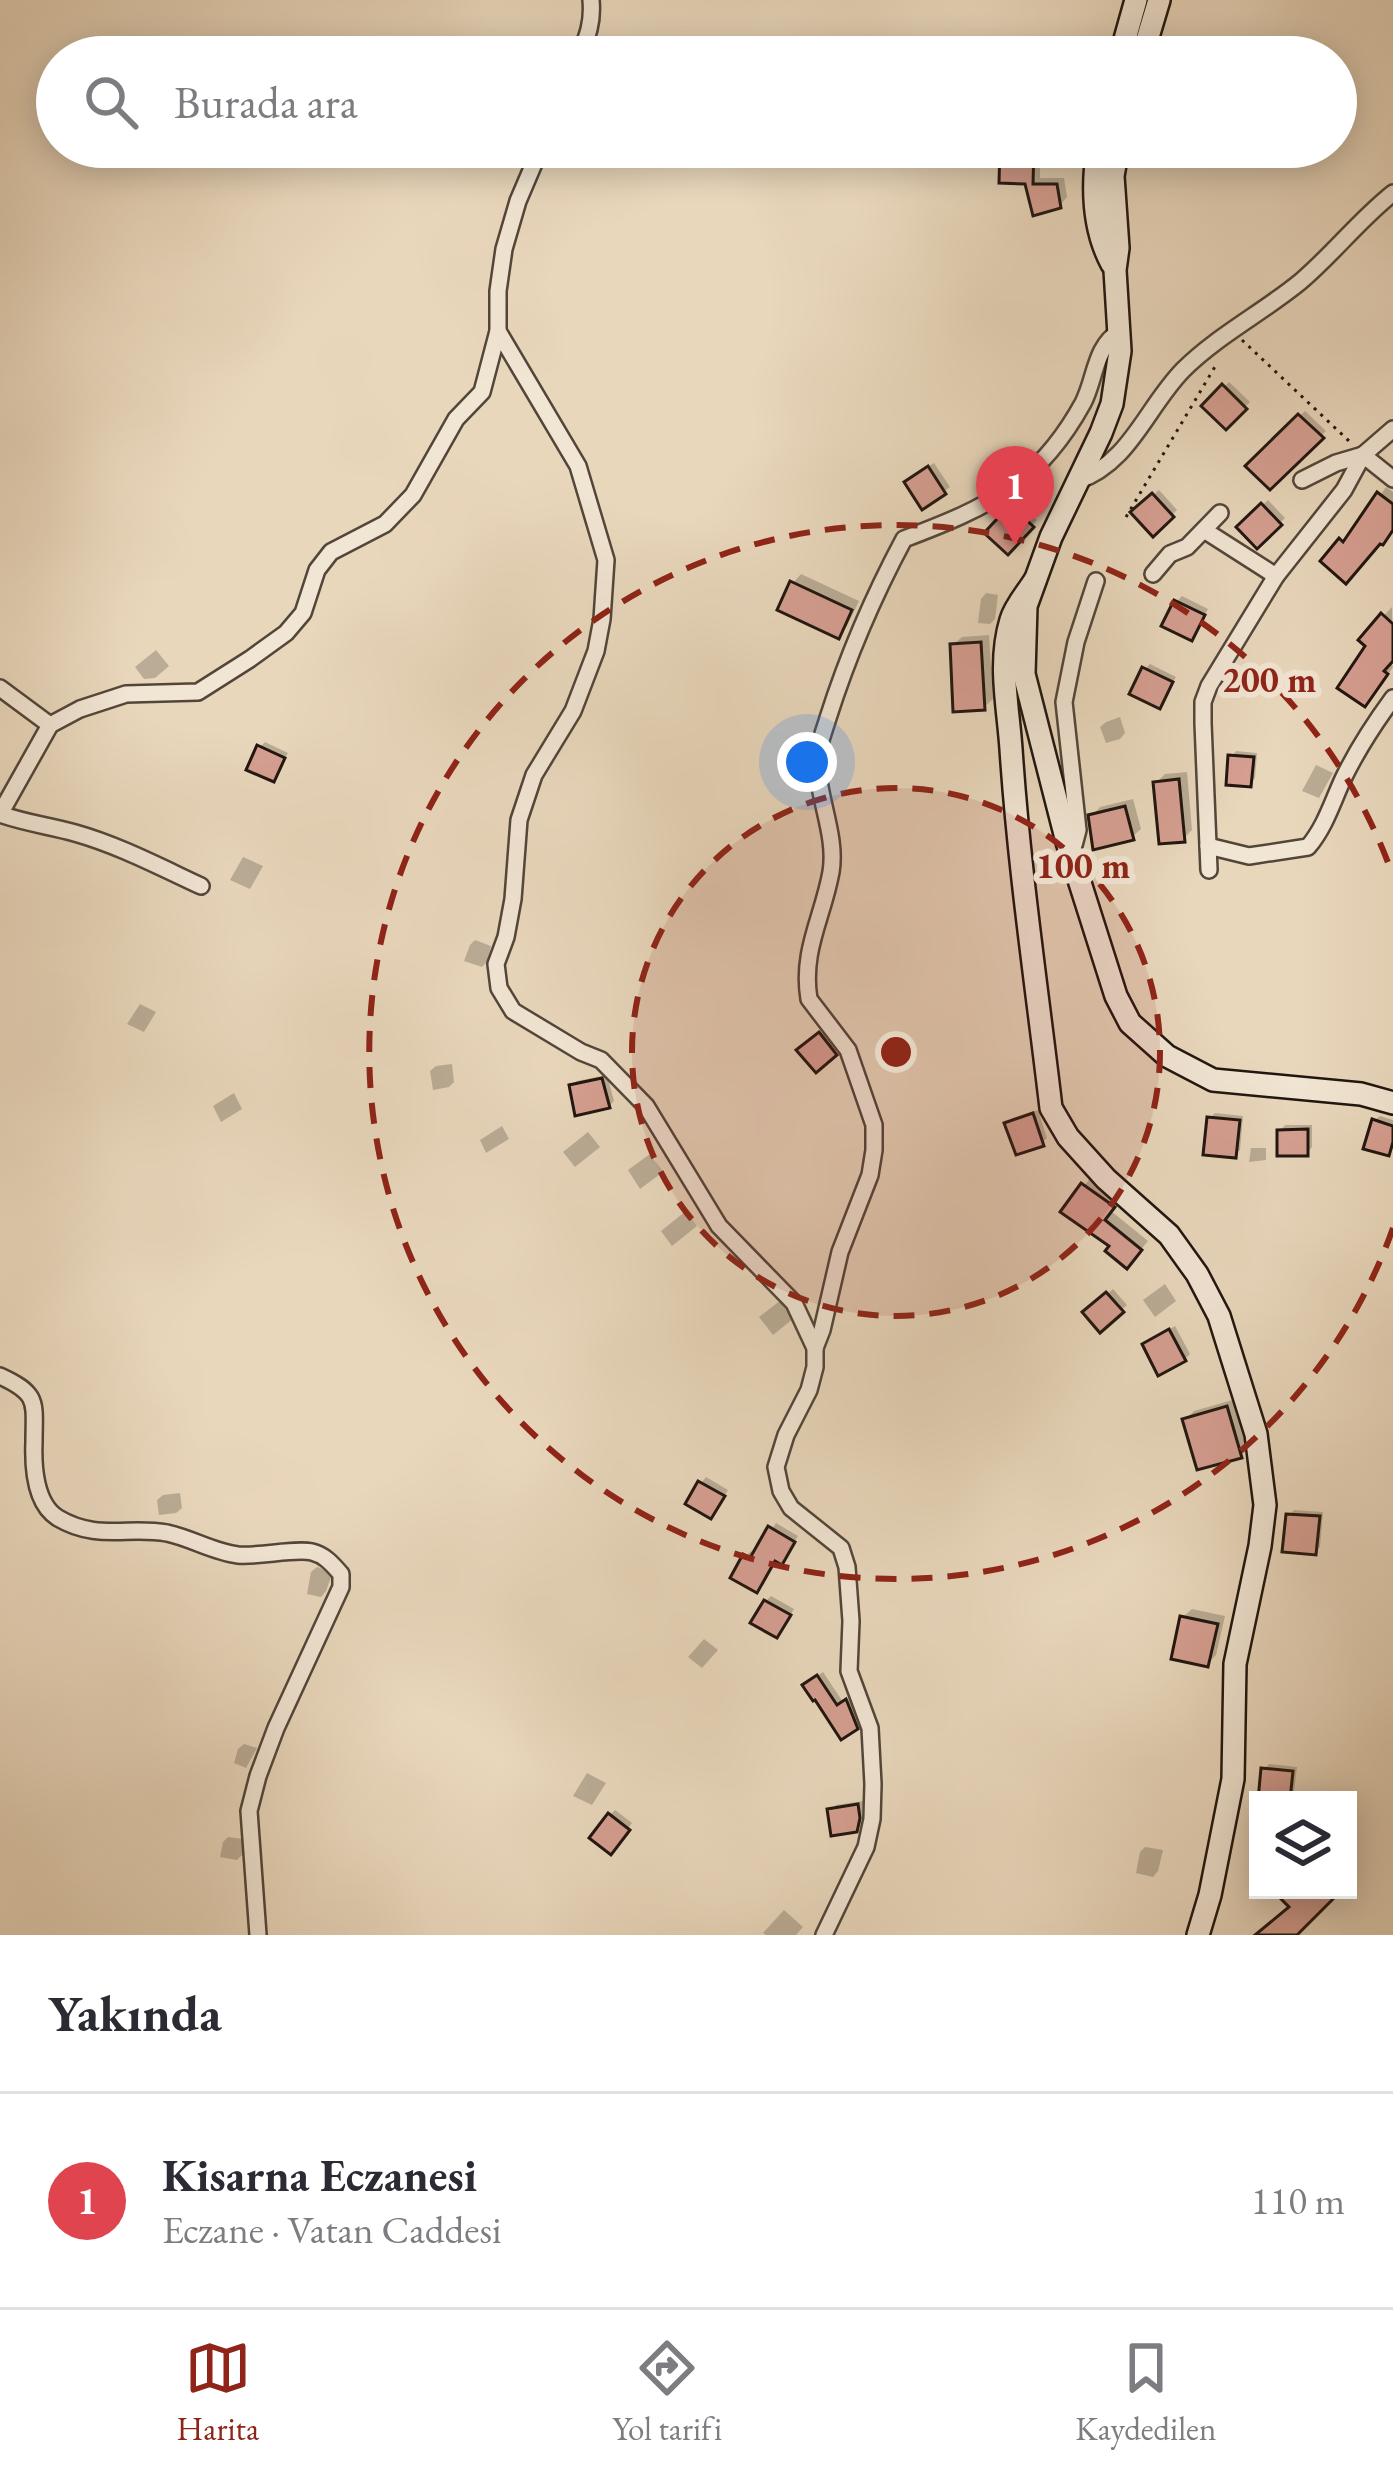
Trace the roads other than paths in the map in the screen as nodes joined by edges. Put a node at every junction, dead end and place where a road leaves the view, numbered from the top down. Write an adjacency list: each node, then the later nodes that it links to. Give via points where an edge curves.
1 (591, 0): 4 (street)
2 (1136, 0): 5 (street)
3 (1159, 0): 6 (street)
4 (589, 36)
5 (1126, 36)
6 (1148, 36)
7 (532, 168): 13 (street, via 504,249)
8 (1096, 168): 11 (street, via 1096,213)
9 (1114, 168): 11 (street)
10 (1393, 193): 17 (street, via 1312,272 1178,374 1100,473)
11 (1115, 270): 12 (street)
12 (1120, 331): 17 (street, via 1112,404); 34 (street, via 1106,340 1086,396 1036,470 990,503 904,539 852,645 817,755 832,868 808,952 808,999 848,1050 874,1125 874,1150)
13 (498, 332): 27 (street, via 482,392 456,419 412,494 385,524 331,552 286,633 198,692 126,694); 34 (street, via 578,466 606,560 596,651 519,820 499,988 513,1011 601,1060 638,1096 719,1226 794,1303)
14 (1393, 429): 15 (street)
15 (1363, 455): 16 (street); 18 (street); 22 (street)
16 (1393, 479)
17 (1077, 481): 23 (street)
18 (1302, 481)
19 (1220, 513): 20 (street)
20 (1204, 530): 21 (street); 22 (street)
21 (1154, 574)
22 (1276, 576): 29 (street, via 1203,702)
23 (1035, 580): 30 (street, via 1024,674); 38 (street, via 1012,616 1004,700 1051,1108 1068,1137 1197,1274 1220,1316 1256,1433 1263,1487 1261,1546 1235,1664 1233,1779)
24 (1096, 581): 30 (street, via 1064,703 1078,830)
25 (0, 688): 27 (street)
26 (1393, 698): 29 (street, via 1308,847 1249,856)
27 (50, 725): 28 (street)
28 (0, 814): 32 (street, via 76,833)
29 (1208, 846): 31 (street)
30 (1071, 856): 33 (street, via 1116,996 1130,1023 1167,1056 1213,1080)
31 (1209, 870)
32 (200, 886)
33 (1393, 1103)
34 (815, 1348): 37 (street, via 809,1390 776,1467 791,1508 841,1548 847,1567 849,1671 870,1728 873,1784 866,1846)
35 (0, 1376): 36 (street, via 32,1398 40,1497 51,1514 78,1529 166,1533 237,1555 310,1551 341,1574 249,1811)
36 (259, 1935)
37 (824, 1935)
38 (1198, 1935)

